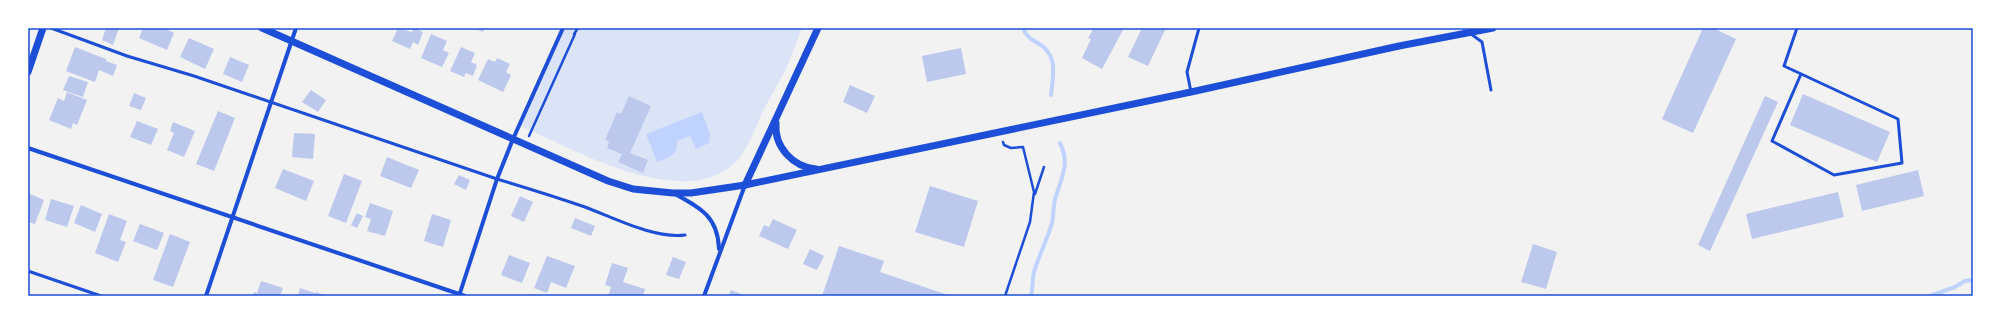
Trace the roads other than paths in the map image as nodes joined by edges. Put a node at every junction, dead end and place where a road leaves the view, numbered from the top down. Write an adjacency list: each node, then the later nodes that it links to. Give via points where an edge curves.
1 (43, 28): 12 (street)
2 (51, 28): 16 (lane, via 127,56)
3 (262, 28): 11 (street)
4 (296, 28): 11 (street)
5 (563, 28): 18 (street)
6 (818, 28): 17 (street)
7 (1200, 28): 15 (lane, via 1187,72)
8 (1494, 28): 10 (street)
9 (1798, 28): 13 (lane, via 1784,66)
10 (1469, 33): 14 (lane, via 1482,42); 15 (street)
11 (290, 40): 16 (street); 18 (street)
12 (28, 72)
13 (1801, 74): 13 (lane, via 1898,119 1902,163 1834,175 1772,141)
14 (1491, 90)
15 (1191, 92): 20 (street)
16 (271, 102): 21 (lane); 24 (street)
17 (776, 119): 20 (street, via 776,135 784,152 797,163); 22 (street)
18 (513, 139): 21 (street); 23 (street, via 615,184 645,191)
19 (28, 148): 24 (street)
20 (823, 169): 22 (street)
21 (497, 179): 25 (lane, via 659,233); 28 (street)
22 (745, 185): 23 (street); 26 (street)
23 (673, 193): 26 (street, via 699,208 712,220 718,235)
24 (233, 218): 28 (street); 30 (street)
25 (685, 235)
26 (720, 252): 32 (street)
27 (28, 271): 29 (lane)
28 (460, 295): 31 (street)
29 (101, 296)
30 (206, 296)
31 (465, 296)
32 (704, 296)

